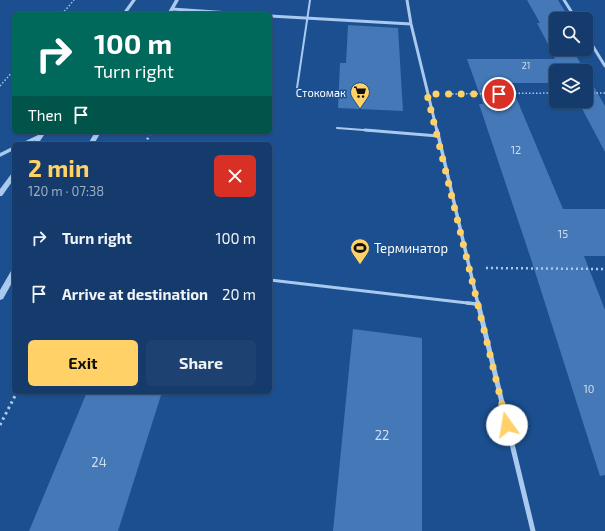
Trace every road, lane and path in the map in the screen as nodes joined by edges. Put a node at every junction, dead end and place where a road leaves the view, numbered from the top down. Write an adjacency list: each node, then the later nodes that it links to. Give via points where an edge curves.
1 (74, 0): 8 (path)
2 (134, 0): 9 (street)
3 (177, 0): 7 (street)
4 (310, 0): 14 (lane)
5 (407, 0): 15 (street)
6 (564, 0): 12 (street)
7 (172, 9): 10 (street); 11 (street)
8 (64, 12)
9 (125, 12)
10 (170, 12)
11 (215, 12)
12 (572, 12)
13 (272, 16): 14 (street)
14 (308, 19): 15 (street); 20 (lane)
15 (411, 24): 24 (street)
16 (593, 46): 17 (street)
17 (605, 66)
18 (12, 72): 19 (path)
19 (0, 86)
20 (297, 88)
21 (549, 93): 24 (path)
22 (593, 93): 23 (path)
23 (605, 93)
24 (427, 94): 27 (street)
25 (336, 128): 27 (lane)
26 (42, 134): 28 (street)
27 (438, 136): 33 (street)
28 (27, 142)
29 (12, 149): 30 (street)
30 (0, 155)
31 (12, 177): 32 (street)
32 (0, 194)
33 (470, 268): 34 (path); 38 (street)
34 (605, 268)
35 (12, 276): 37 (street)
36 (272, 280): 38 (lane)
37 (0, 297)
38 (478, 304): 41 (street)
39 (16, 394): 40 (path)
40 (0, 425)
41 (532, 531)

